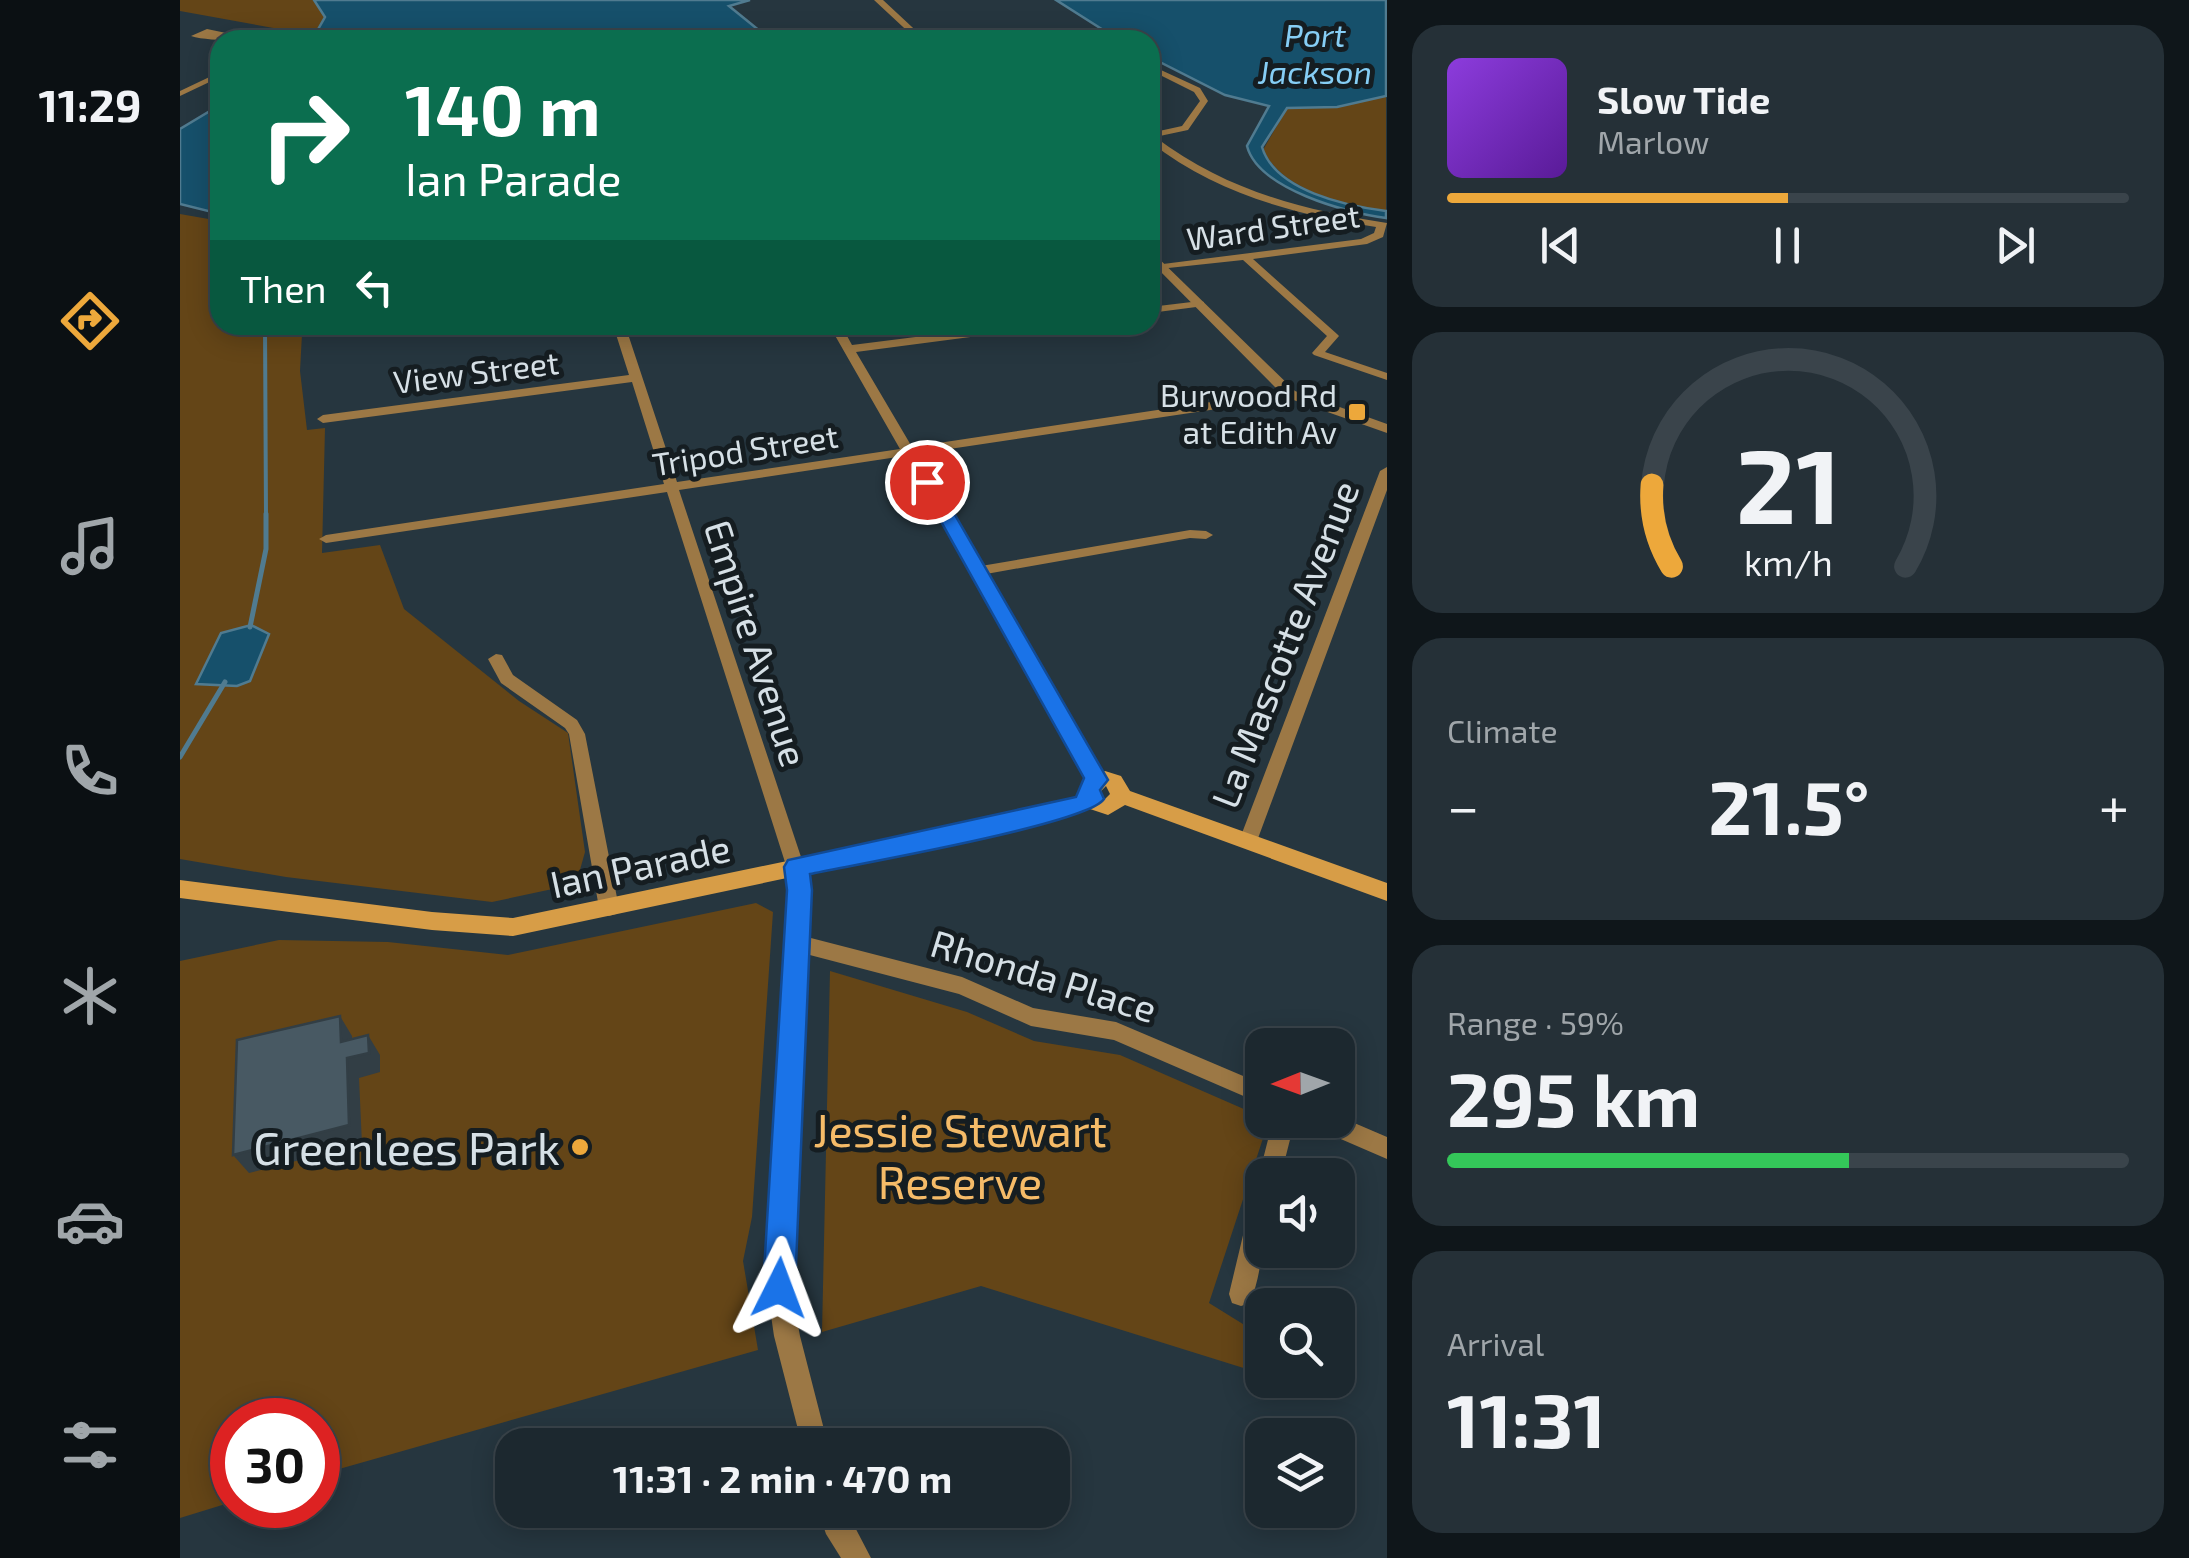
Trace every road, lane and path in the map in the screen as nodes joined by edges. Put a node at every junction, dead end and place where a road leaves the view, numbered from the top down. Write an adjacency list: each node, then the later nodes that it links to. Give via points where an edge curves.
1 (878, 0): 4 (street)
2 (229, 27): 3 (street)
3 (224, 30)
4 (911, 30)
5 (210, 34): 6 (street)
6 (195, 35)
7 (1160, 72): 10 (street, via 1197,90 1204,101 1185,128)
8 (210, 79): 9 (street)
9 (180, 94)
10 (1160, 134)
11 (1160, 145): 12 (street)
12 (1234, 191): 13 (street); 14 (street)
13 (1221, 196)
14 (1384, 225): 15 (street, Ward Street, via 1363,242)
15 (1244, 256): 16 (street, Ward Street); 23 (street, via 1333,336 1318,352)
16 (1162, 266): 17 (street)
17 (1200, 304): 18 (street); 25 (street)
18 (1160, 309)
19 (622, 335): 24 (street, Empire Avenue)
20 (841, 335): 22 (street)
21 (963, 335): 22 (street)
22 (850, 350): 28 (street)
23 (1386, 377)
24 (636, 378): 26 (street, View Street); 30 (street, Empire Avenue)
25 (1290, 394): 27 (street); 28 (street, Tripod Street)
26 (322, 419)
27 (1386, 428)
28 (910, 452): 30 (street, Tripod Street); 33 (street)
29 (1386, 472): 36 (street, La Mascotte Avenue)
30 (672, 488): 32 (street, Tripod Street); 37 (street, Empire Avenue)
31 (1206, 535): 33 (street)
32 (326, 539)
33 (978, 570): 35 (street)
34 (496, 659): 40 (street, via 507,679 578,734)
35 (1095, 790): 36 (main road, Ian Parade, via 1114,805 1122,796); 37 (main road, Ian Parade, via 1032,818)
36 (1248, 841): 39 (main road)
37 (796, 867): 40 (main road, Ian Parade); 41 (street, Empire Avenue)
38 (185, 892): 40 (main road, Ian Parade, via 486,926)
39 (1386, 892)
40 (609, 908)
41 (797, 942): 42 (street, Rhonda Place, via 962,986 1031,1017 1116,1031); 47 (street, Empire Avenue, via 779,1288)
42 (1245, 1087)
43 (1355, 1135): 44 (street)
44 (1386, 1148)
45 (1247, 1268): 46 (street)
46 (1241, 1294)
47 (811, 1428)
48 (838, 1528): 49 (street)
49 (857, 1558)

